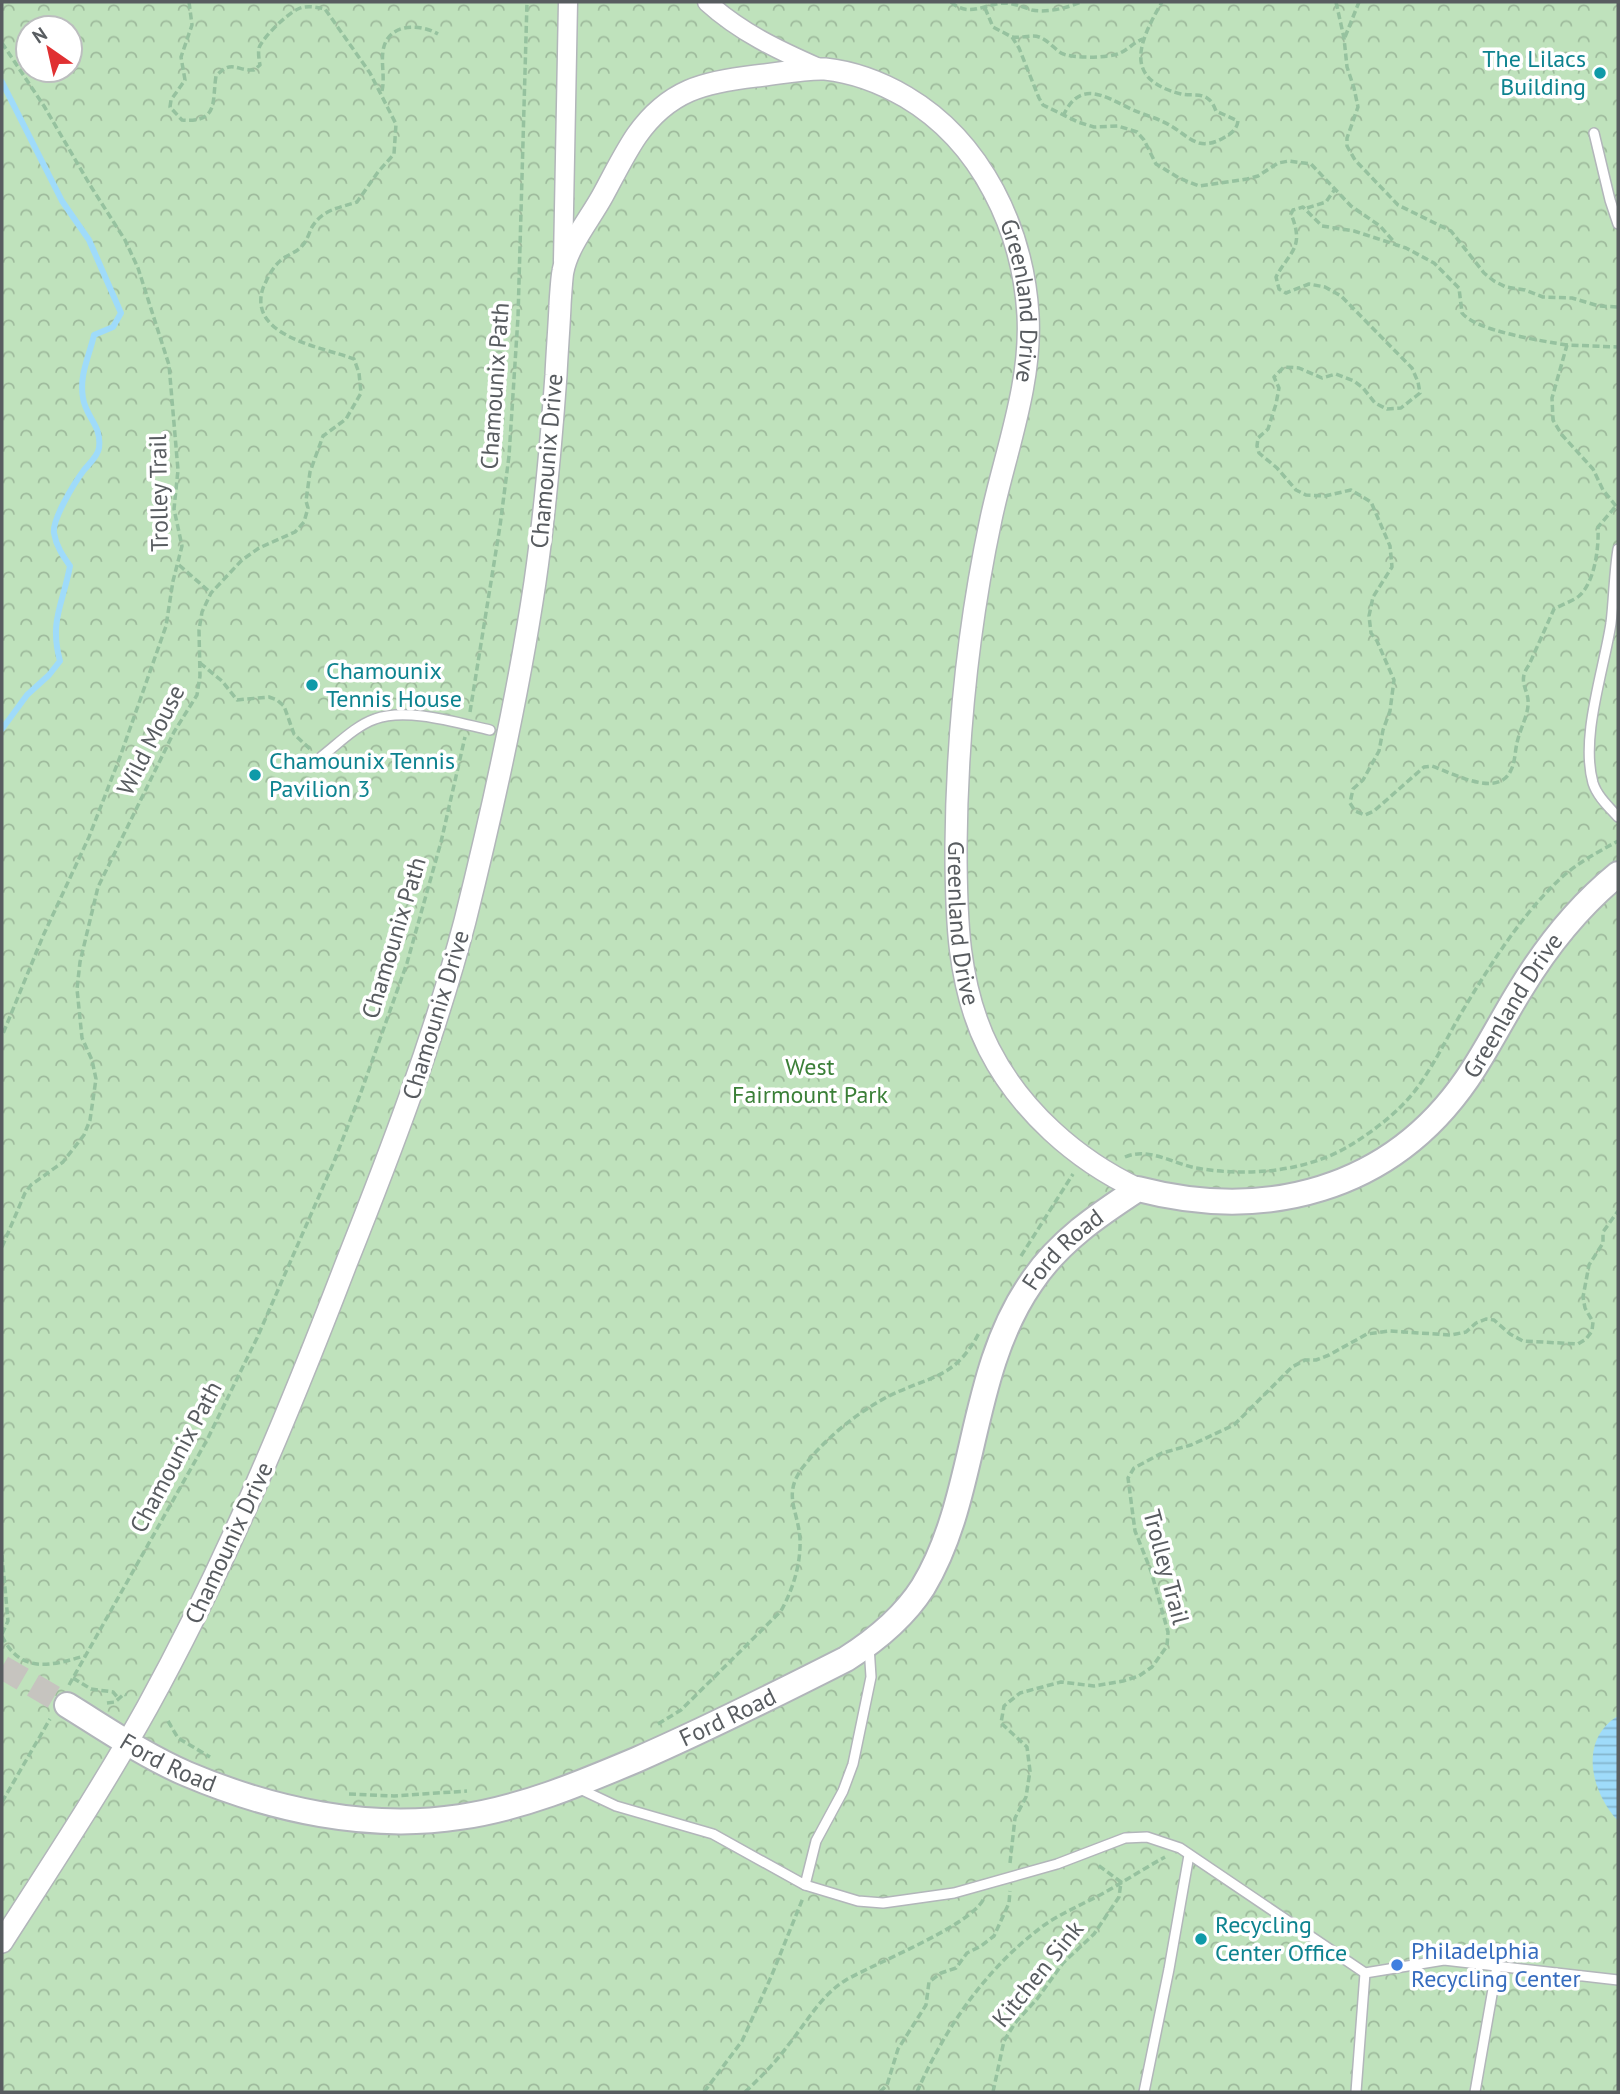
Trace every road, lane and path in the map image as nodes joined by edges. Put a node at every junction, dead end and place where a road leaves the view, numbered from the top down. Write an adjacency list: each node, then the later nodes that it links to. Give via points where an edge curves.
1 (190, 2): 17 (path, Wild Mouse, via 192,25 181,57 185,80 170,107 183,120 212,111 216,76 232,65 254,70 260,65 259,47 265,40 286,17 309,6 325,9 337,22)
2 (527, 2): 33 (path, Chamounix Path, via 509,456)
3 (568, 2): 24 (street, Chamounix Drive)
4 (707, 2): 16 (street, Greenland Drive, via 762,42)
5 (951, 2): 10 (path, via 959,9)
6 (1081, 2): 10 (path, via 1035,11 1007,3)
7 (1162, 2): 14 (path)
8 (1336, 2): 13 (path)
9 (1359, 2): 13 (path)
10 (985, 8): 12 (path, via 993,27)
11 (438, 34): 17 (path, via 413,25 387,40)
12 (1012, 37): 14 (path, via 1046,40 1070,57 1080,58 1121,53); 18 (path, via 1039,98)
13 (1344, 38): 25 (path, via 1358,107 1347,146 1398,205 1451,231 1484,273 1506,287)
14 (1143, 39): 18 (path, via 1140,61 1151,82 1206,97 1216,111 1238,121 1234,131 1214,143 1201,143 1144,112 1088,93 1078,95)
15 (2, 43): 30 (path, Trolley Trail, via 125,240 151,306 169,365 178,470 174,509 182,546)
16 (819, 68): 24 (street, Greenland Drive, via 705,84 661,107 627,150); 42 (street, Greenland Drive, via 868,79 912,100 934,117 987,179 1019,256 1028,340 982,565 960,740 956,896 961,961 987,1045 1016,1091 1078,1153)
17 (382, 93): 31 (path, Wild Mouse, via 396,124 394,154 357,202 321,215 301,248 279,261 260,298 272,326 299,342 354,359 361,393 346,419 323,436 310,472 304,522 295,532 242,560)
18 (1063, 116): 20 (path, via 1094,127 1118,126 1137,132 1156,164 1189,183 1247,179 1278,163 1299,161 1318,169)
19 (1594, 132): 22 (lane)
20 (1335, 189): 21 (path, via 1326,202); 23 (path)
21 (1306, 208): 23 (path, via 1322,226); 28 (path, via 1297,207 1291,214 1297,226 1296,242 1276,277 1279,289 1286,293 1309,284 1342,296 1412,368 1420,393 1401,408 1387,409 1354,381 1284,367 1274,377 1279,388 1272,421 1258,438 1259,453 1296,490 1315,496 1351,490 1371,502 1390,546 1392,567 1373,597 1369,616 1371,633 1394,680 1390,711 1379,751 1353,789 1350,803 1355,811 1366,815 1374,811 1424,767 1481,785 1503,780 1511,771 1528,707 1524,672 1554,609 1584,589 1591,574 1598,527)
22 (1618, 224)
23 (1397, 245): 26 (path, via 1434,263 1455,282 1466,318 1496,331)
24 (563, 265): 56 (street, Chamounix Drive, via 551,439 534,585 501,767 446,989 408,1105 264,1470 191,1625)
25 (1618, 307)
26 (1567, 345): 27 (path); 28 (path, via 1552,398 1553,420)
27 (1618, 347)
28 (1617, 506)
29 (1618, 548): 36 (lane, via 1611,622 1589,742 1593,783)
30 (178, 564): 31 (path); 39 (path, Trolley Trail, via 166,626 120,757)
31 (211, 593): 32 (path, Wild Mouse, via 199,630)
32 (200, 663): 35 (path, via 237,700 277,700 295,734); 44 (path, Wild Mouse, via 197,695 174,732 99,887 79,962 82,1038 96,1079 90,1119 63,1163 25,1192)
33 (468, 725): 34 (lane); 35 (lane, via 387,716 362,725); 50 (path, Chamounix Path, via 411,952 333,1164 207,1440)
34 (490, 730)
35 (321, 757)
36 (1618, 817)
37 (1618, 841): 40 (path, via 1582,861 1537,903 1482,979 1414,1092 1398,1110 1352,1144 1307,1163 1256,1172 1193,1167 1139,1152)
38 (1618, 874): 42 (main road, Greenland Drive, via 1574,917 1540,960 1452,1100 1390,1157 1339,1183 1270,1200 1201,1200)
39 (2, 1036)
40 (1125, 1157)
41 (1076, 1172): 45 (path)
42 (1138, 1189): 49 (main road, Ford Road, via 1070,1237 1030,1284 992,1366 960,1492 934,1566 905,1610)
43 (1618, 1212): 65 (path, Trolley Trail, via 1603,1232 1603,1243 1589,1265 1583,1297 1592,1331 1578,1344 1523,1341 1486,1319 1451,1335 1367,1334 1328,1355 1292,1367 1234,1425 1134,1468 1128,1478 1131,1508 1168,1632 1167,1646 1139,1676 1094,1686 1061,1682 1020,1693 1004,1706 1001,1723 1027,1747 1030,1770 1026,1797 1015,1818)
44 (2, 1247)
45 (1019, 1258)
46 (980, 1330): 55 (path, via 971,1348 946,1373 863,1411 804,1465 791,1493 800,1538 798,1564 782,1611 681,1710)
47 (2, 1555): 48 (path, via 8,1620)
48 (2, 1635): 50 (path, via 11,1652 34,1664)
49 (869, 1645): 58 (main road, Ford Road, via 748,1708); 67 (lane, via 871,1677 853,1765 816,1841)
50 (86, 1655): 51 (path, Chamounix Path)
51 (73, 1678): 52 (path, via 91,1689 113,1692); 53 (path, Chamounix Path)
52 (119, 1699)
53 (62, 1702): 56 (main road, Ford Road); 61 (path, Chamounix Path)
54 (168, 1721): 57 (path, via 178,1738)
55 (648, 1729)
56 (127, 1742): 58 (main road, Ford Road, via 221,1788 315,1814 356,1819 458,1818); 69 (street, Chamounix Drive)
57 (211, 1758)
58 (575, 1786): 67 (lane, via 616,1806 713,1834)
59 (475, 1790): 60 (path, via 394,1796)
60 (345, 1794)
61 (2, 1802)
62 (1181, 1847): 63 (lane, via 1147,1837 1125,1838); 64 (lane); 66 (path)
63 (1083, 1852): 65 (lane); 66 (path)
64 (1189, 1855): 71 (lane); 78 (lane)
65 (1009, 1878): 68 (lane); 75 (path, Trolley Trail, via 1009,1903 994,1936 967,1953 956,1968 929,1982 926,2005 898,2049 887,2085)
66 (1121, 1882): 76 (path, via 1038,1930 991,1974 945,2036); 77 (path, Kitchen Sink, via 1119,1897 1094,1934 1063,1963 1015,2022 1004,2041)
67 (805, 1885): 68 (lane, via 883,1903); 73 (path, via 802,1902 742,2041)
68 (986, 1886): 74 (path, via 982,1903 971,1912 830,1991)
69 (2, 1942)
70 (1497, 1966): 71 (lane, via 1444,1960); 72 (lane); 80 (lane)
71 (1365, 1973): 79 (lane)
72 (1618, 1980)
73 (704, 2092)
74 (745, 2092)
75 (880, 2092)
76 (917, 2092)
77 (993, 2092)
78 (1144, 2092)
79 (1356, 2092)
80 (1475, 2092)

